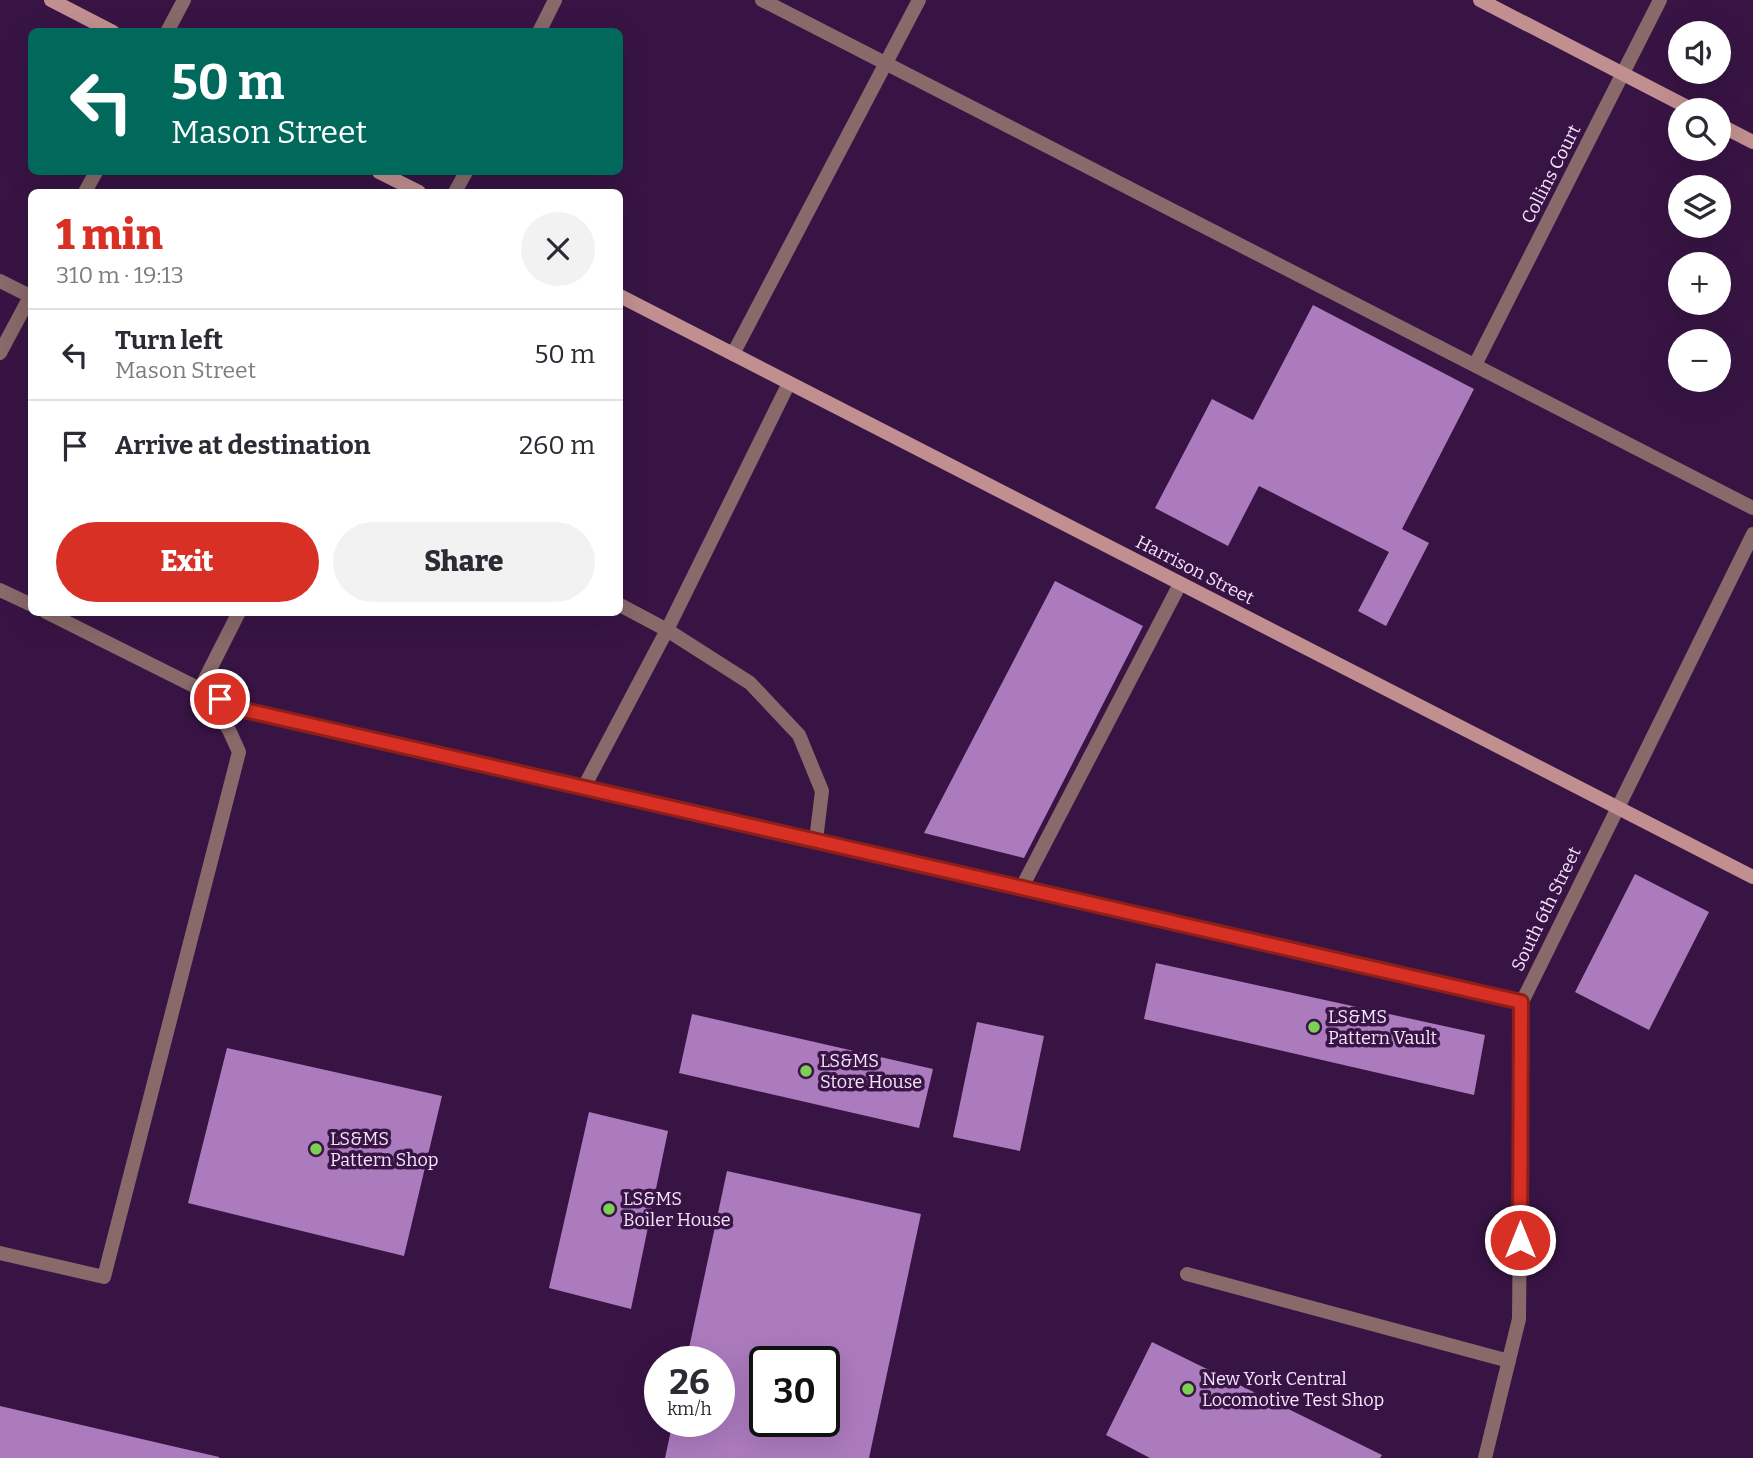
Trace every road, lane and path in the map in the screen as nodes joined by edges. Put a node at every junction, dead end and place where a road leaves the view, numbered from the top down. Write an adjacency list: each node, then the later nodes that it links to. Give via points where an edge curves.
1 (51, 0): 8 (street)
2 (184, 0): 9 (street)
3 (555, 0): 10 (street)
4 (762, 0): 11 (street)
5 (919, 0): 11 (street)
6 (1480, 0): 12 (street)
7 (1660, 0): 12 (street, Collins Court)
8 (105, 28)
9 (169, 28)
10 (541, 28)
11 (887, 64): 23 (street); 24 (street)
12 (1623, 74): 13 (street); 24 (street, Collins Court)
13 (1670, 98)
14 (1731, 131): 15 (street)
15 (1753, 142)
16 (385, 175): 17 (street)
17 (413, 189)
18 (0, 281): 19 (street)
19 (28, 295)
20 (623, 298): 23 (street, Harrison Street)
21 (28, 302): 22 (street)
22 (0, 353)
23 (733, 354): 25 (street, Harrison Street)
24 (1475, 365): 26 (street)
25 (789, 383): 28 (street, Harrison Street); 34 (street)
26 (1753, 508)
27 (1753, 534): 37 (street, South 6th Street)
28 (1180, 584): 37 (street, Harrison Street); 40 (street)
29 (0, 590): 30 (street)
30 (28, 603)
31 (623, 607): 34 (street)
32 (54, 616): 35 (street)
33 (237, 616): 35 (street)
34 (667, 630): 36 (street); 38 (street, via 750,683 799,735 822,791)
35 (200, 688): 36 (street, via 240,709); 42 (street, via 239,752 104,1278)
36 (584, 787): 38 (street)
37 (1617, 807): 39 (street, Harrison Street); 41 (street, South 6th Street)
38 (816, 840): 40 (street)
39 (1753, 877)
40 (1022, 887): 41 (street)
41 (1521, 1002): 44 (street, South 6th Street, via 1519,1319)
42 (0, 1253)
43 (1187, 1274): 44 (street)
44 (1509, 1361): 45 (street, South 6th Street)
45 (1485, 1458)

